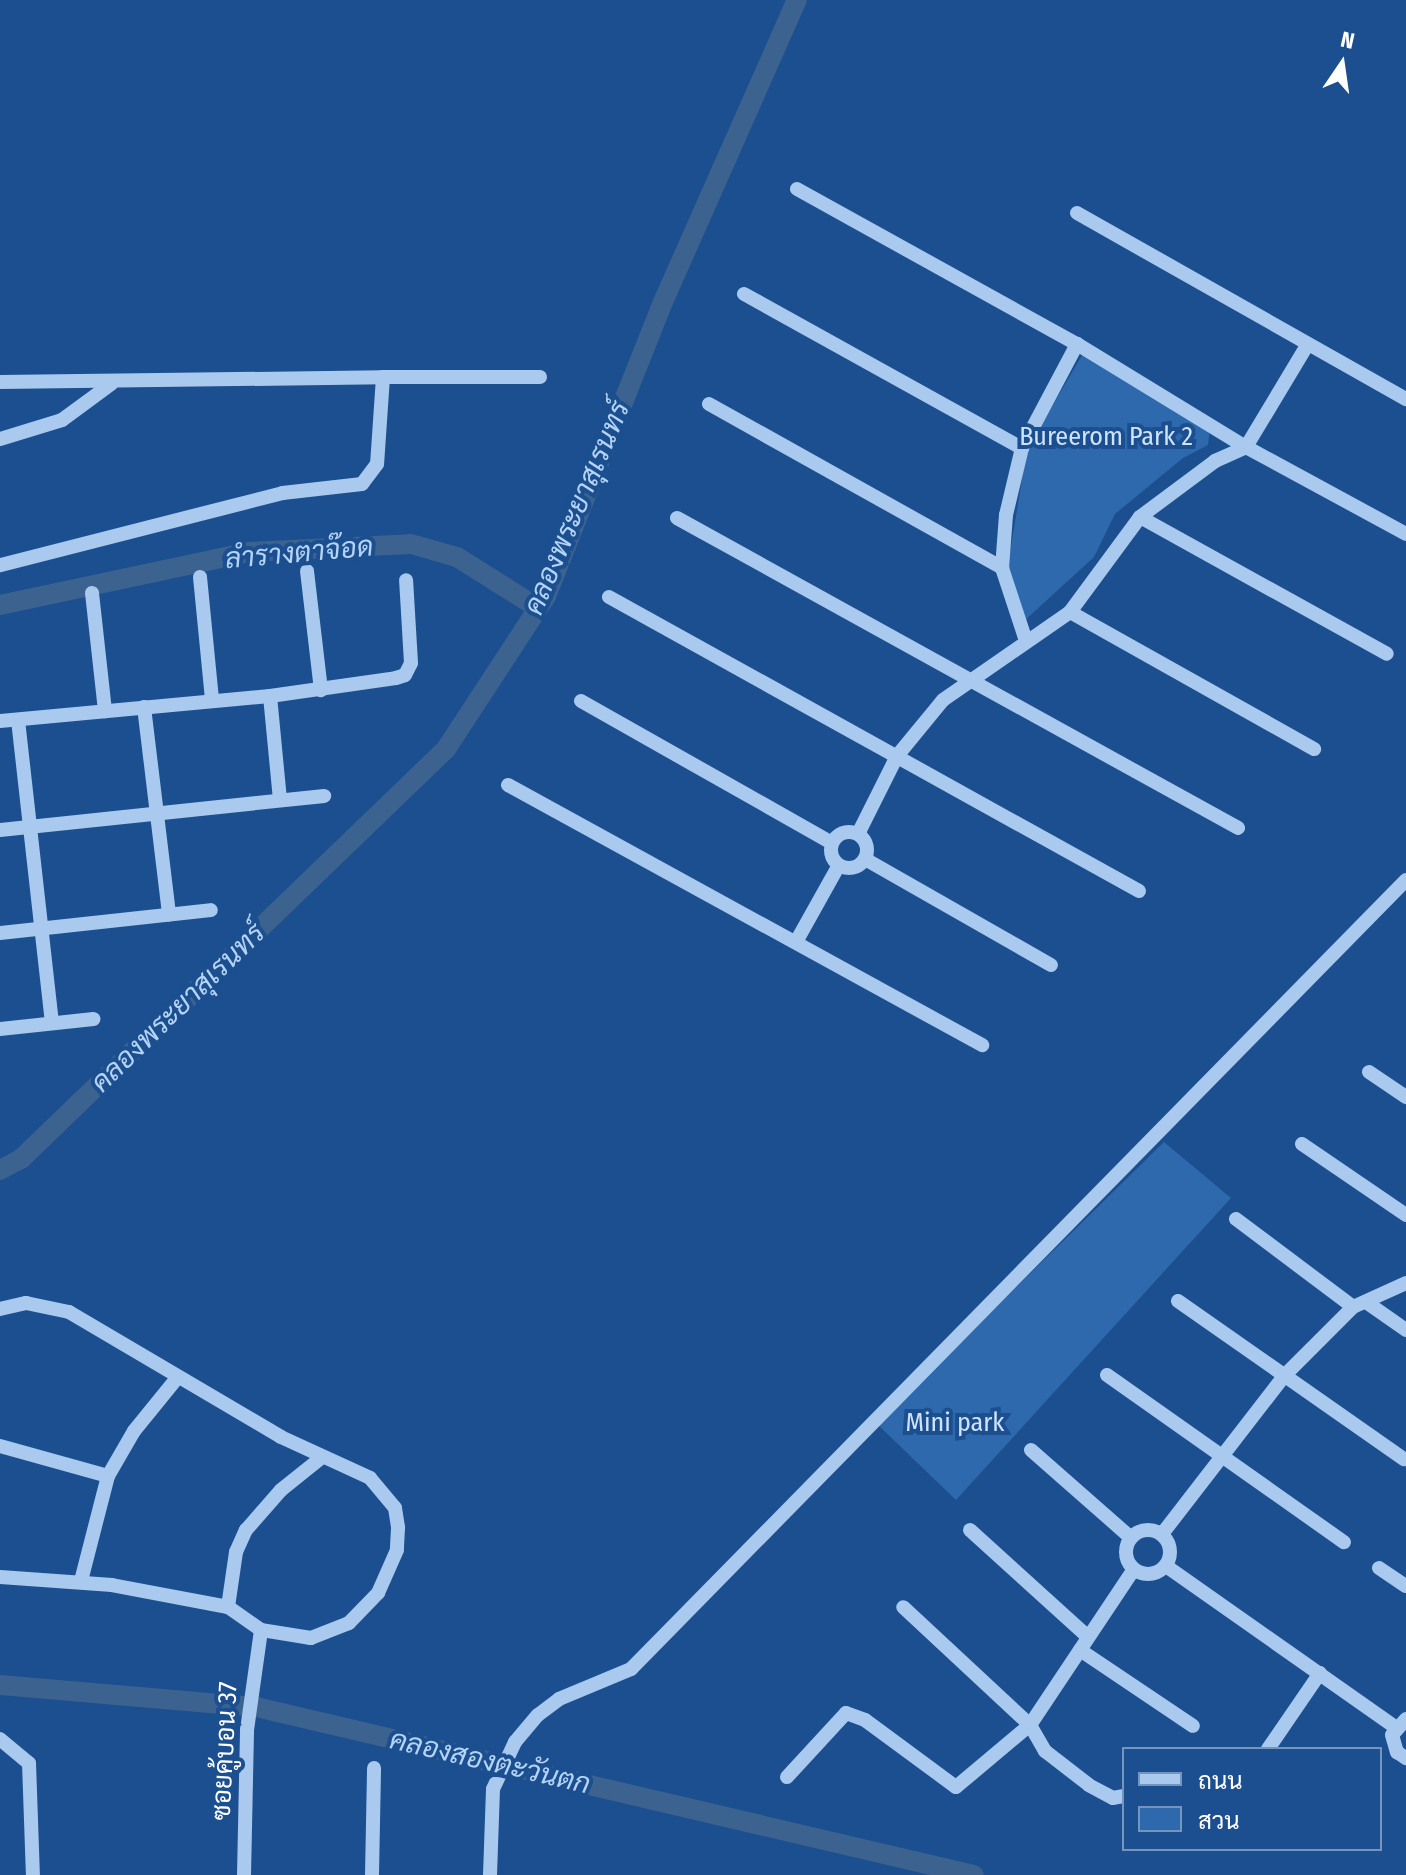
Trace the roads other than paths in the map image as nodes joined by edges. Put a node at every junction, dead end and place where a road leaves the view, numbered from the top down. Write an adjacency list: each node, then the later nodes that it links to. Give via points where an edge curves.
1 (797, 189): 4 (street)
2 (1077, 213): 5 (street)
3 (744, 294): 14 (street)
4 (1077, 344): 13 (street); 14 (street)
5 (1308, 344): 10 (street); 13 (street)
6 (383, 377): 7 (street); 9 (street); 18 (street, via 377,464 362,484 283,493)
7 (540, 377)
8 (0, 382): 9 (street)
9 (111, 384): 12 (street, via 62,420)
10 (1406, 399)
11 (709, 404): 19 (street)
12 (0, 439)
13 (1246, 447): 15 (street, via 1188,477); 17 (street)
14 (1022, 448): 19 (street, via 1006,515)
15 (1140, 517): 25 (street); 27 (street)
16 (677, 518): 28 (street)
17 (1406, 534)
18 (0, 565)
19 (1002, 568): 26 (street)
20 (307, 571): 29 (street)
21 (200, 577): 31 (street)
22 (406, 580): 29 (street, via 411,650 405,675)
23 (92, 593): 34 (street)
24 (609, 597): 38 (street)
25 (1070, 612): 26 (street); 37 (street)
26 (1026, 641): 28 (street)
27 (1387, 654)
28 (971, 677): 38 (street, via 943,700); 44 (street)
29 (321, 690): 30 (street)
30 (270, 696): 31 (street); 41 (street)
31 (212, 700): 33 (street)
32 (581, 701): 47 (street)
33 (144, 707): 34 (street); 42 (street)
34 (105, 711): 35 (street)
35 (18, 720): 36 (street); 43 (street)
36 (0, 721)
37 (1314, 749)
38 (897, 756): 46 (street); 51 (street)
39 (508, 785): 56 (street)
40 (324, 796): 41 (street)
41 (280, 800): 42 (street)
42 (157, 814): 43 (street); 53 (street)
43 (28, 827): 45 (street); 54 (street)
44 (1238, 828)
45 (0, 830)
46 (858, 834): 47 (street, via 843,833); 48 (street, via 866,845)
47 (832, 843): 49 (street)
48 (865, 859): 49 (street, via 856,867); 57 (street)
49 (839, 865): 56 (street)
50 (1406, 880): 109 (street, via 631,1669 559,1699 515,1742 493,1789)
51 (1139, 891)
52 (211, 910): 53 (street)
53 (169, 915): 54 (street)
54 (41, 929): 55 (street); 59 (street)
55 (0, 933)
56 (796, 942): 61 (street)
57 (1051, 965)
58 (93, 1019): 59 (street)
59 (52, 1023): 60 (street)
60 (0, 1029)
61 (982, 1045)
62 (1369, 1072): 63 (street)
63 (1406, 1097)
64 (1302, 1144): 65 (street)
65 (1406, 1215)
66 (1236, 1219): 69 (street)
67 (1406, 1283): 69 (street)
68 (1178, 1301): 73 (street)
69 (1360, 1304): 71 (street); 73 (street)
70 (0, 1309): 74 (street, via 26,1303 69,1312)
71 (1406, 1330)
72 (1107, 1375): 77 (street)
73 (1285, 1375): 77 (street); 79 (street)
74 (177, 1378): 78 (street); 80 (street, via 134,1431)
75 (0, 1446): 80 (street)
76 (1031, 1450): 83 (street)
77 (1222, 1455): 82 (street); 84 (street)
78 (321, 1458): 91 (street, via 270,1500 246,1530 236,1552); 93 (street, via 370,1478 395,1508 397,1550 389,1576 364,1611 330,1634 311,1638)
79 (1404, 1459)
80 (108, 1476): 89 (street)
81 (970, 1530): 94 (street)
82 (1162, 1534): 83 (street, via 1146,1529); 85 (street, via 1171,1549)
83 (1130, 1537): 87 (street, via 1126,1554)
84 (1344, 1542)
85 (1166, 1566): 87 (street, via 1151,1574); 96 (street)
86 (1379, 1568): 90 (street)
87 (1134, 1569): 94 (street)
88 (0, 1577): 89 (street)
89 (81, 1581): 91 (street)
90 (1406, 1586)
91 (228, 1607): 93 (street)
92 (903, 1607): 98 (street)
93 (261, 1630): 107 (street, ซอยคู้บอน 37, via 247,1730)
94 (1088, 1637): 95 (street)
95 (1080, 1650): 98 (street); 99 (street)
96 (1320, 1673): 97 (street); 101 (street)
97 (1401, 1723): 102 (street, via 1393,1745)
98 (1030, 1725): 104 (street, via 956,1787 865,1720 846,1713); 105 (street, via 1045,1751 1089,1785 1113,1798)
99 (1193, 1726)
100 (0, 1739): 106 (street, via 29,1763)
101 (1269, 1747)
102 (1406, 1758)
103 (374, 1768): 108 (street)
104 (787, 1777)
105 (1122, 1796)
106 (33, 1875)
107 (244, 1875)
108 (372, 1875)
109 (490, 1875)

